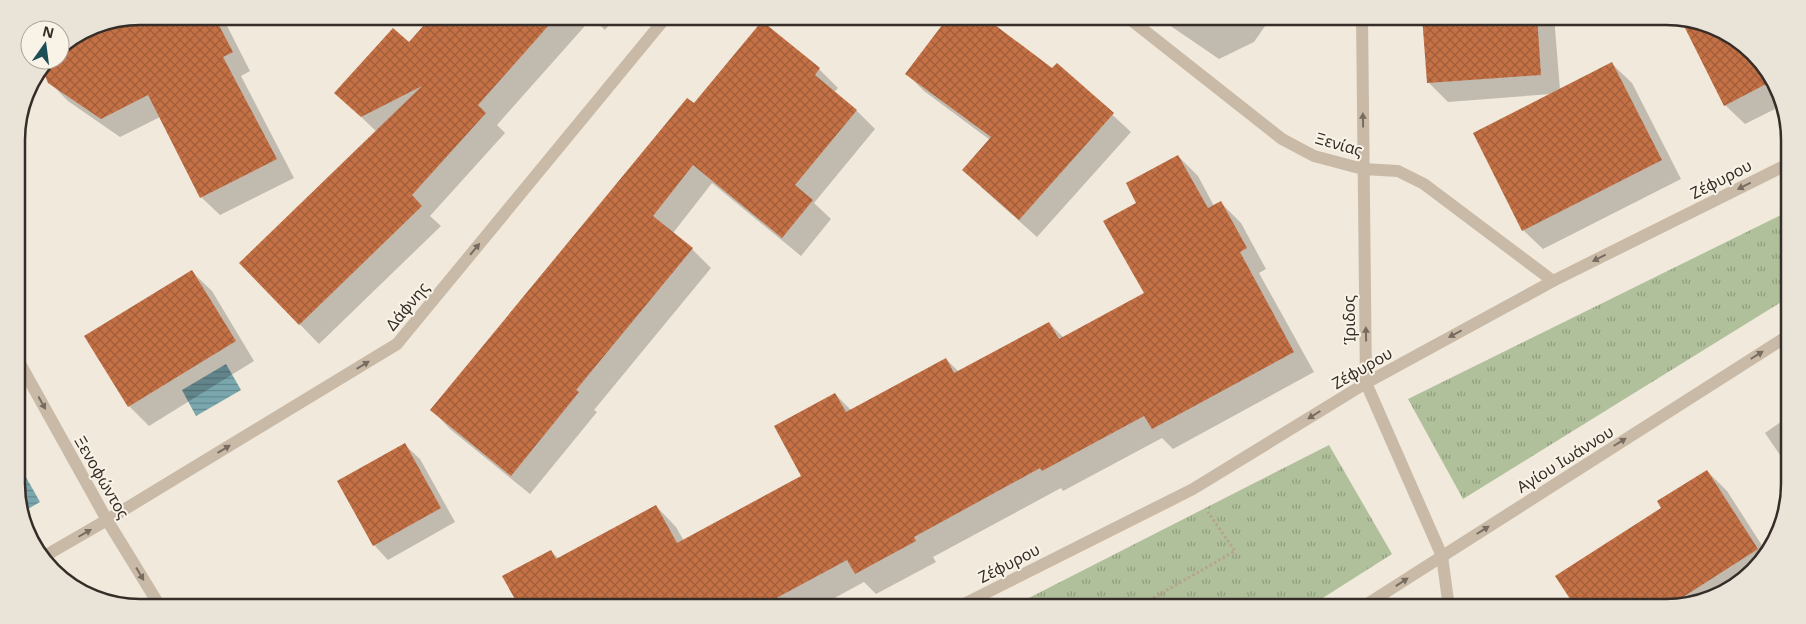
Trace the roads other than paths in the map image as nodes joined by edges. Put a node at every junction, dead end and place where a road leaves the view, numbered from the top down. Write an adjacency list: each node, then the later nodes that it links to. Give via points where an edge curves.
1 (660, 25): 10 (street, Δάφνης, one-way to 1, via 397,344)
2 (1137, 25): 5 (street, Ξενίας, via 1282,139 1314,156)
3 (1362, 25): 5 (street, Ίριδος, one-way to 3)
4 (1781, 167): 6 (street, Ζέφυρου, one-way to 6)
5 (1364, 168): 6 (street, Ξενίας, via 1398,172 1424,184); 9 (street, Ίριδος, one-way to 5)
6 (1553, 281): 9 (street, Ζέφυρου, one-way to 9)
7 (1781, 340): 12 (street, Αγίου Ιωάννου, one-way to 7)
8 (25, 372): 10 (street, Ξενοφώντος, one-way to 10)
9 (1366, 382): 12 (street, Ίριδος); 14 (street, Ζέφυρου, one-way to 14, via 1193,489)
10 (108, 520): 11 (street, Δάφνης, one-way to 10); 13 (street, Ξενοφώντος, one-way to 13)
11 (48, 554)
12 (1442, 556): 15 (street, Αγίου Ιωάννου, one-way to 12); 16 (street, Ίριδος)
13 (156, 599)
14 (974, 599)
15 (1375, 599)
16 (1448, 599)

